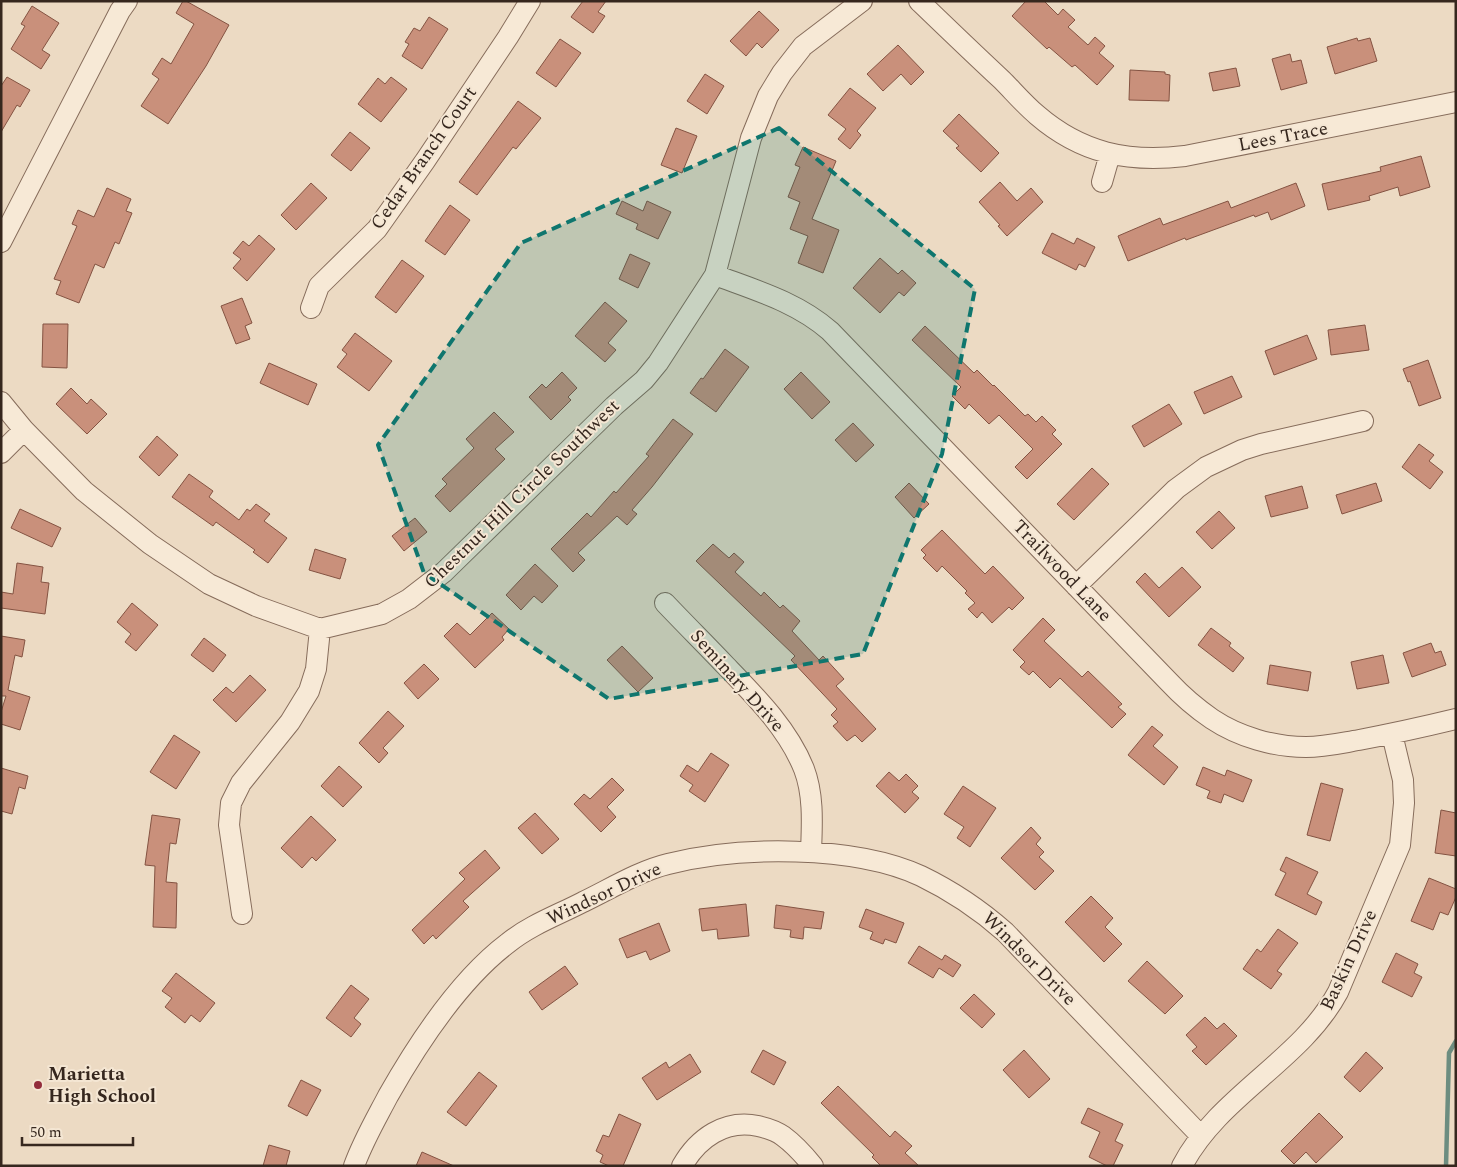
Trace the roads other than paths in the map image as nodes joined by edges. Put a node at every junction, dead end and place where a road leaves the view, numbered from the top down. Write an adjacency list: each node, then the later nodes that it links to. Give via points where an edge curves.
1 (127, 1): 8 (street)
2 (530, 1): 10 (street, Cedar Branch Court, via 382,222 319,286)
3 (862, 1): 9 (street, Chestnut Hill Circle Southwest, via 803,46 768,96 751,138)
4 (919, 1): 6 (street, Lees Trace, via 1036,114 1060,132)
5 (1456, 102): 6 (street, Lees Trace, via 1185,156 1161,159)
6 (1110, 154): 7 (street)
7 (1102, 182)
8 (1, 242)
9 (715, 275): 15 (street, Trailwood Lane, via 773,296 818,320); 17 (street, Chestnut Hill Circle Southwest, via 644,380 444,572 409,599 382,614)
10 (311, 308)
11 (1, 402): 13 (street)
12 (1363, 421): 15 (street, via 1262,444 1206,468 1176,489)
13 (24, 430): 14 (street); 17 (street, via 84,491 150,544 209,584 256,606)
14 (1, 453)
15 (1076, 586): 19 (street, Trailwood Lane, via 1183,696 1229,729 1270,743 1304,747)
16 (665, 603): 20 (street, Seminary Drive, via 753,694 792,744 810,791 813,820)
17 (320, 629): 21 (street, via 316,670 309,691 290,722 241,783 231,803 229,825)
18 (1456, 720): 19 (street, Trailwood Lane)
19 (1392, 734): 22 (street, Baskin Drive, via 1404,795 1400,844 1338,992 1305,1036)
20 (811, 852): 22 (street, Windsor Drive, via 889,864 928,879 982,911); 23 (street, Windsor Drive, via 744,852 667,864 534,926 508,942 469,980 415,1049 372,1126)
21 (242, 914)
22 (1201, 1136): 26 (street, Baskin Drive)
23 (354, 1166)
24 (682, 1166): 25 (street, via 705,1138 738,1125 752,1125 782,1135)
25 (813, 1166)
26 (1182, 1166)

